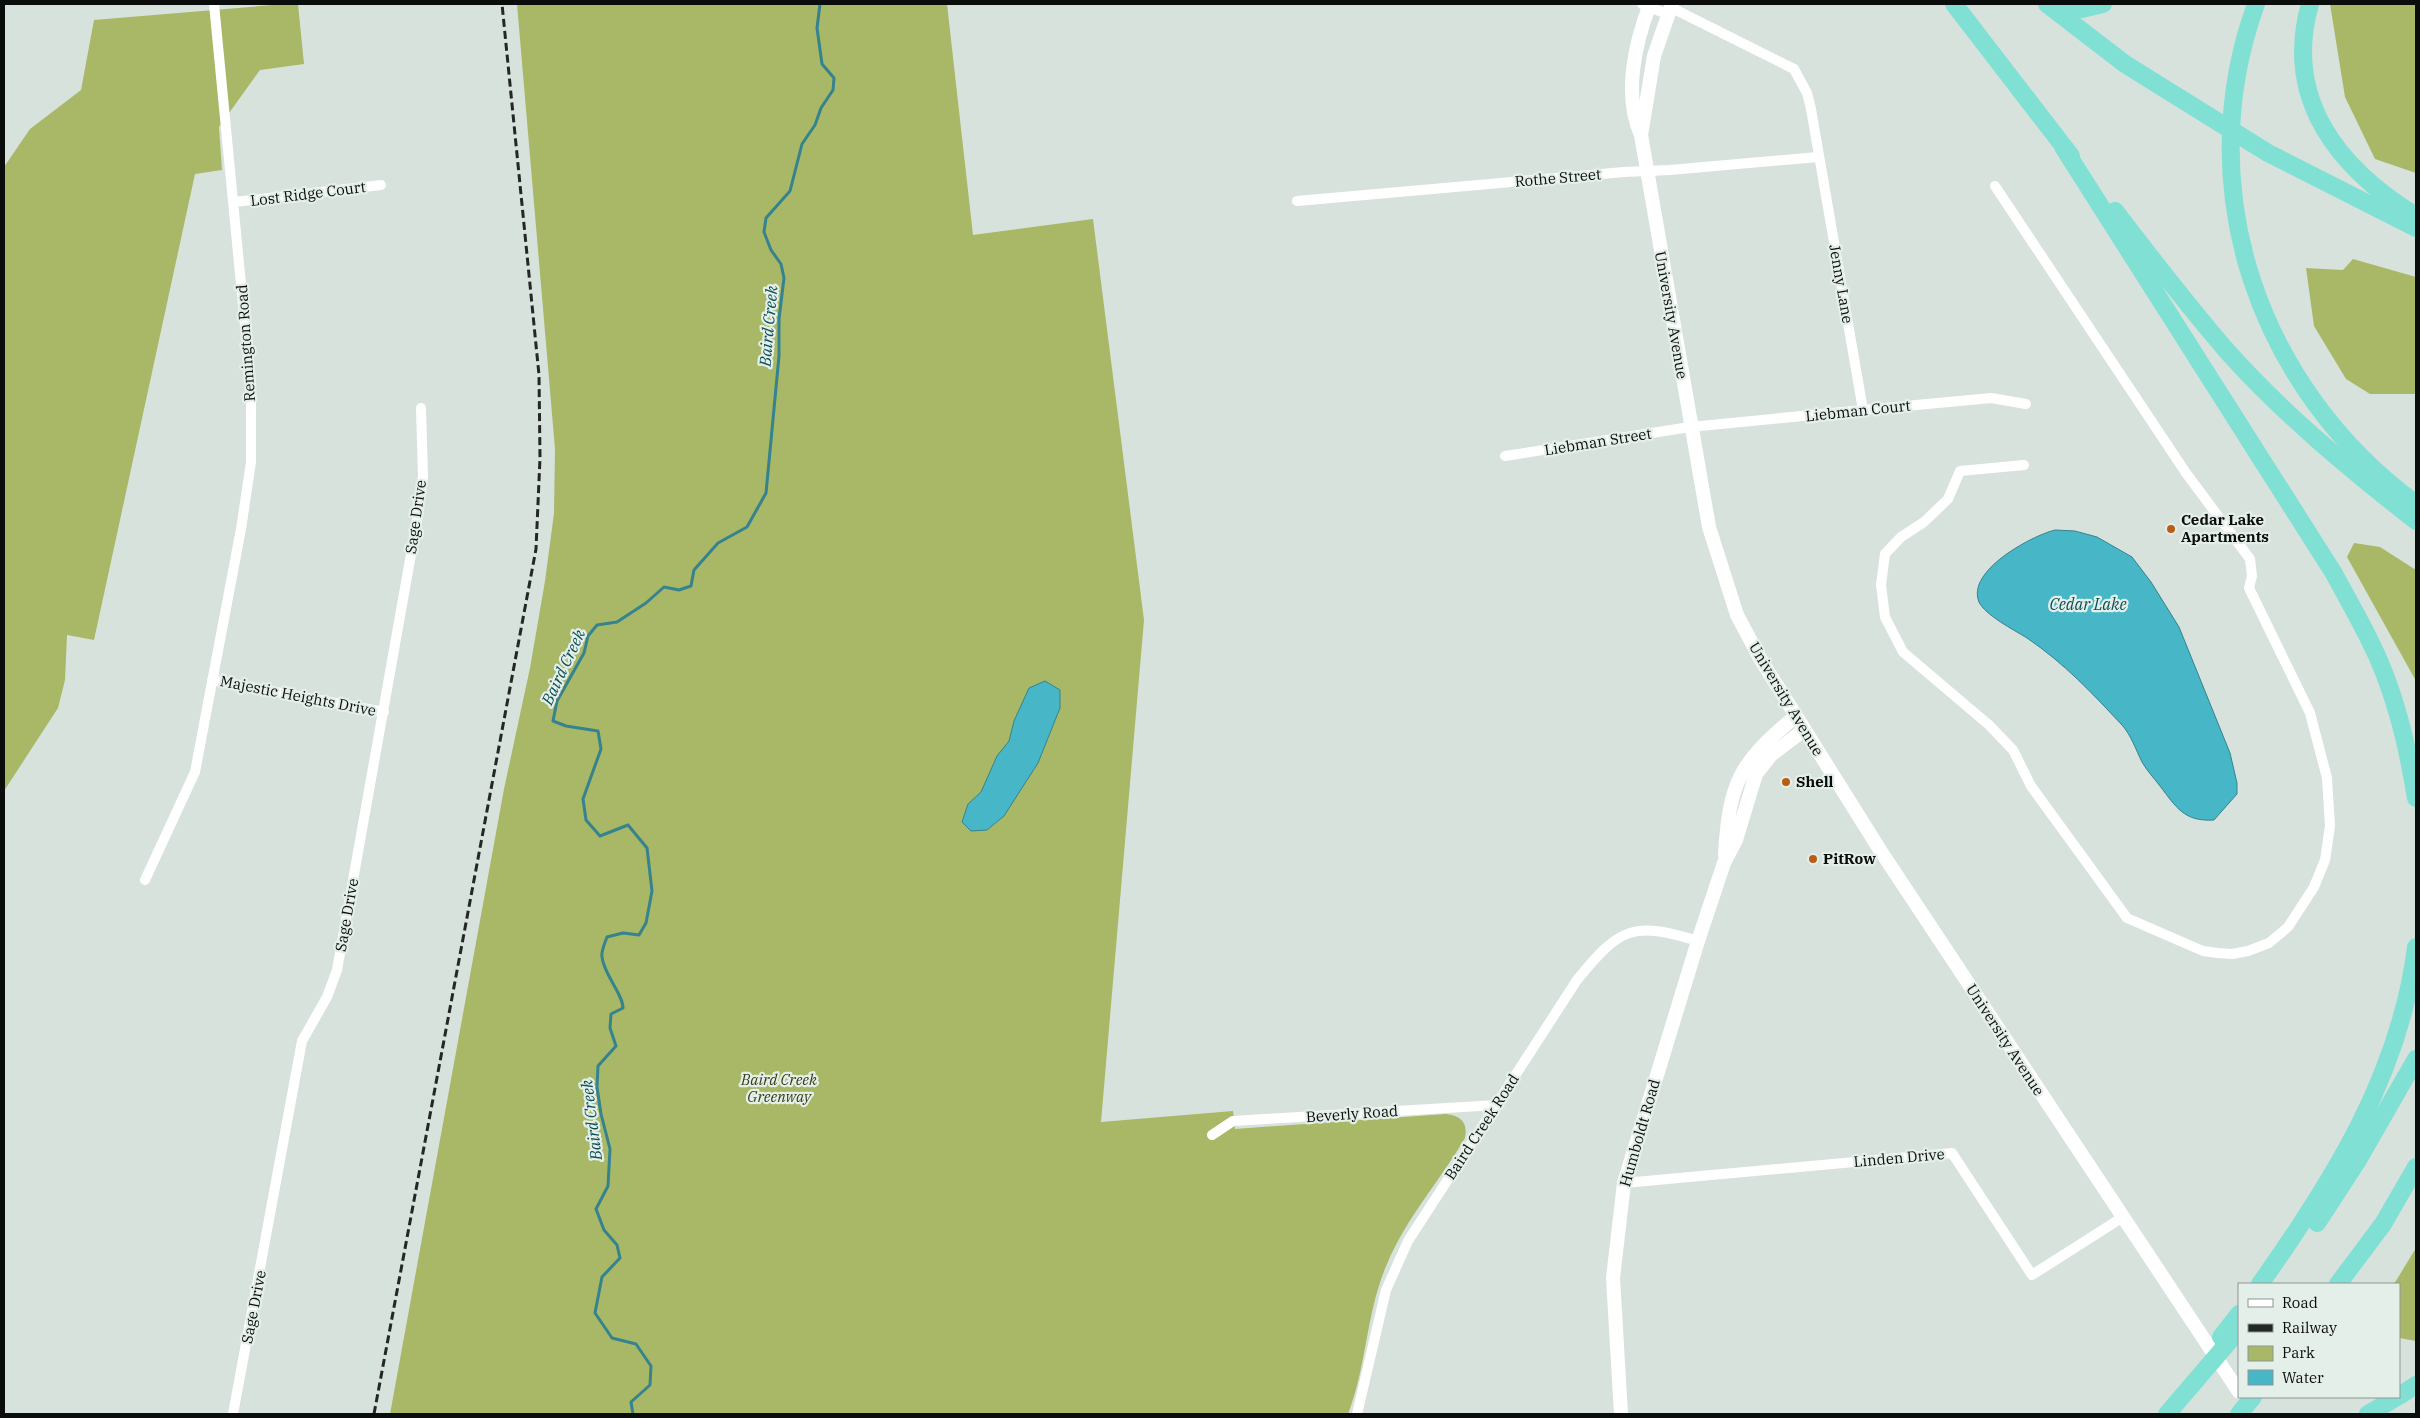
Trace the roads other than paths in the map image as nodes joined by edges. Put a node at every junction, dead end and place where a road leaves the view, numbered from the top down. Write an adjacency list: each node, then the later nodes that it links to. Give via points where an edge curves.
1 (214, 4): 17 (street, Remington Road)
2 (1954, 4): 11 (highway)
3 (2047, 4): 19 (highway, via 2125,64 2268,153)
4 (2053, 4): 5 (highway, via 2082,10)
5 (2103, 4)
6 (2256, 4): 26 (highway, via 2236,86 2231,129 2235,208 2245,258 2266,321 2302,386 2369,466)
7 (2310, 4): 18 (highway, via 2302,43 2303,70 2324,132 2370,183)
8 (1647, 5): 9 (street); 10 (main road, via 1633,89 1635,119)
9 (1670, 8): 10 (main road, via 1654,56); 12 (street, Jenny Lane, via 1794,69 1812,109)
10 (1641, 135): 13 (main road, University Avenue)
11 (2063, 147): 27 (highway, via 2228,351 2307,430); 32 (highway, via 2333,572 2369,637 2396,707 2410,757)
12 (1818, 157): 13 (street, Rothe Street); 22 (street, Jenny Lane)
13 (1646, 171): 16 (street, Rothe Street); 23 (main road, University Avenue)
14 (381, 185): 17 (street, Lost Ridge Court)
15 (1995, 186): 25 (street, via 2186,473 2250,559 2252,576 2249,588 2310,713 2327,778 2330,826 2326,860 2314,887 2288,927 2269,943 2232,954 2203,952 2128,918 2031,786 2013,750 1989,724 1903,652 1884,617 1881,585 1885,554 1948,499 1960,471)
16 (1297, 201)
17 (234, 202): 28 (street, Remington Road, via 251,388 250,462 241,529)
18 (2416, 216)
19 (2416, 228)
20 (2026, 404): 22 (street, Liebman Court, via 1991,398)
21 (421, 408): 29 (street, Sage Drive, via 422,476 418,515)
22 (1863, 410): 23 (street, Liebman Court)
23 (1690, 427): 24 (street, Liebman Street); 30 (main road, University Avenue, via 1709,526 1737,615)
24 (1505, 456)
25 (2024, 466)
26 (2416, 504)
27 (2416, 520)
28 (212, 680): 29 (street, Majestic Heights Drive); 34 (street, Remington Road, via 194,772)
29 (384, 712): 53 (street, Sage Drive, via 337,970 327,996 302,1041)
30 (1796, 716): 31 (main road, University Avenue); 33 (main road, Humboldt Road, via 1761,746 1742,770 1732,803)
31 (1804, 730): 33 (main road, Humboldt Road, via 1762,766 1736,840); 42 (main road, University Avenue, via 1884,857)
32 (2416, 798)
33 (1725, 861): 35 (main road, Humboldt Road)
34 (145, 880)
35 (1698, 941): 38 (street, Baird Creek Road, via 1668,932 1642,930 1619,938 1609,946 1577,980); 41 (main road, Humboldt Road)
36 (2416, 946): 43 (highway, via 2393,1049 2370,1106 2315,1205)
37 (2416, 1059): 44 (highway, via 2358,1160)
38 (1496, 1105): 39 (street, Beverly Road, via 1233,1121); 54 (street, Baird Creek Road, via 1408,1241 1395,1267 1378,1318 1364,1394)
39 (1212, 1135)
40 (2416, 1167): 45 (highway, via 2383,1224)
41 (1624, 1183): 42 (street, Linden Drive, via 1952,1153 2032,1275); 55 (main road, Humboldt Road, via 1613,1278)
42 (2123, 1217): 48 (main road, University Avenue)
43 (2261, 1283)
44 (2275, 1283)
45 (2339, 1283)
46 (2236, 1325): 56 (highway, via 2196,1369 2191,1387)
47 (2416, 1385): 49 (highway)
48 (2238, 1390)
49 (2400, 1395)
50 (2243, 1398): 58 (main road)
51 (2253, 1398): 57 (highway)
52 (2395, 1398): 59 (highway)
53 (233, 1414)
54 (1357, 1414)
55 (1622, 1414)
56 (2167, 1414)
57 (2239, 1414)
58 (2253, 1414)
59 (2368, 1414)

